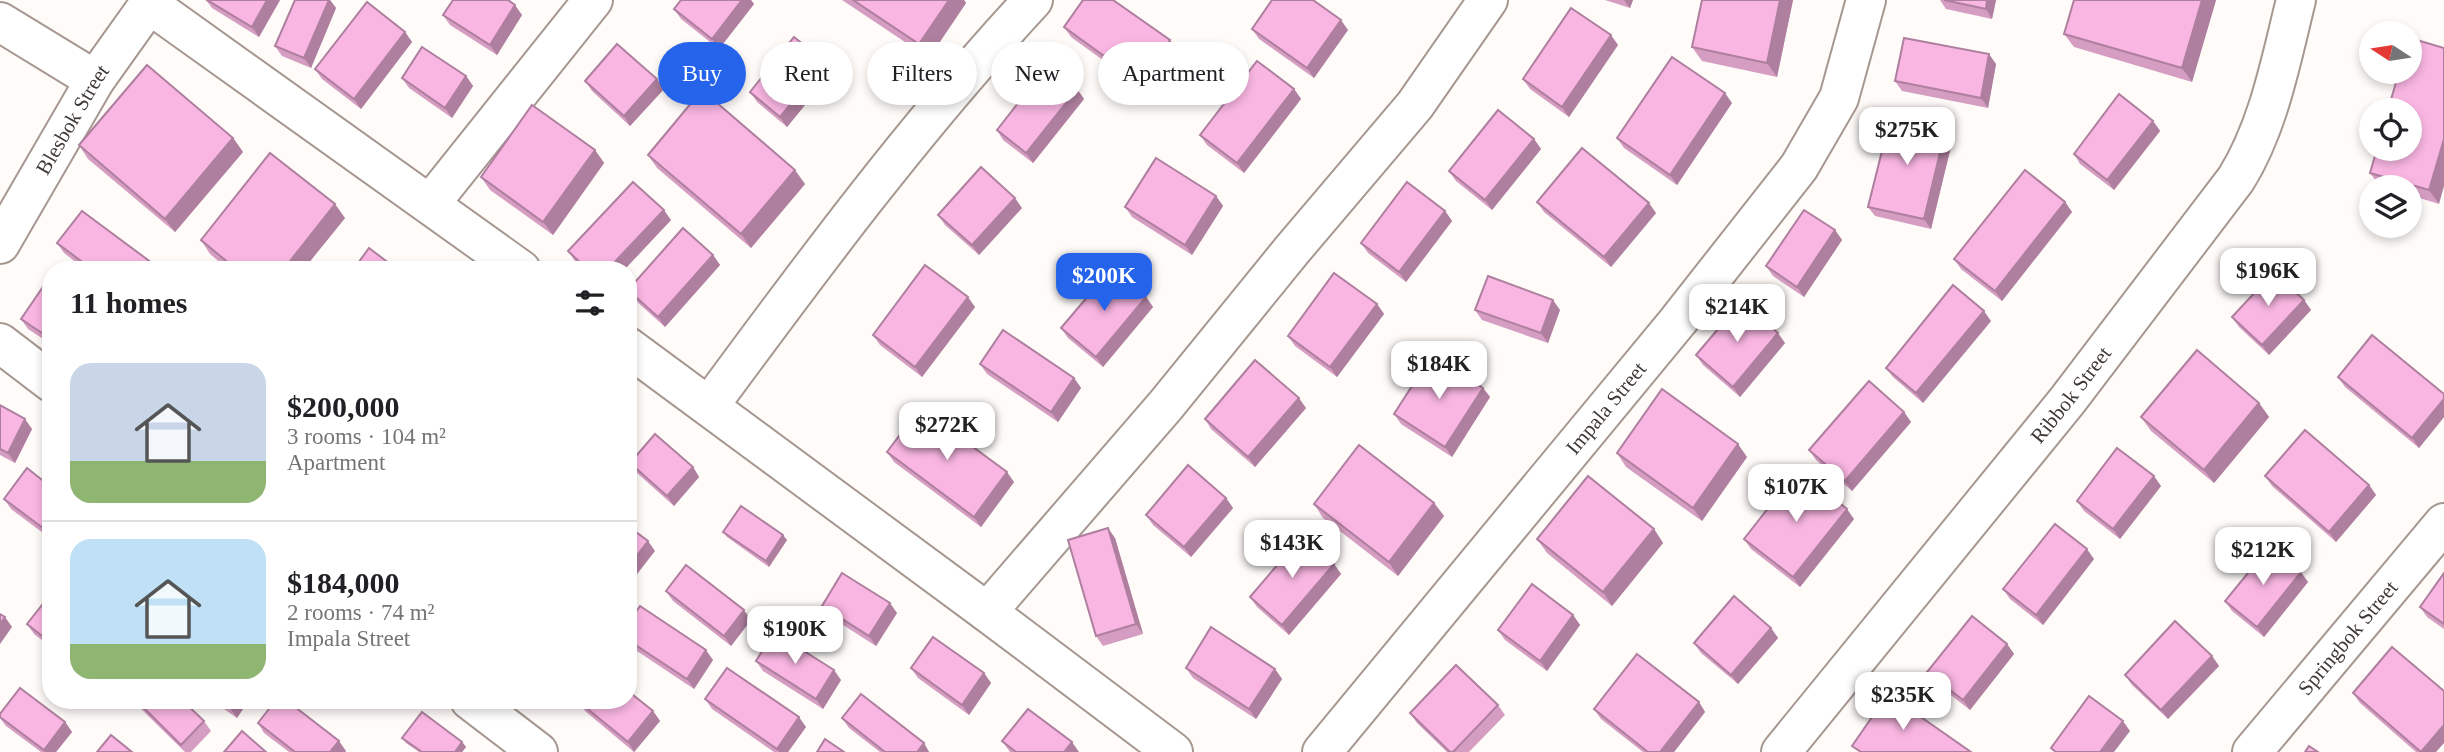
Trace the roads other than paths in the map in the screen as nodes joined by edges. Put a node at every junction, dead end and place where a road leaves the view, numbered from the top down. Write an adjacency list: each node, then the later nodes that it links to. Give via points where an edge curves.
1 (593, 0): 9 (street)
2 (1033, 0): 15 (street, via 836,234)
3 (1488, 0): 17 (street, via 1415,105)
4 (1866, 0): 21 (street, Impala Street, via 1839,98 1799,167 1678,321)
5 (2296, 0): 22 (street, Ribbok Street, via 2264,118 2251,155 2236,179 2067,401)
6 (150, 2): 8 (street, Blesbok Street); 9 (street)
7 (0, 22): 8 (street)
8 (95, 80): 10 (street, Blesbok Street)
9 (430, 204): 11 (street)
10 (0, 244)
11 (509, 261)
12 (0, 343): 14 (street)
13 (637, 354): 15 (street)
14 (42, 375)
15 (709, 406): 17 (street)
16 (2444, 523): 23 (street, Springbok Street)
17 (987, 612): 20 (street)
18 (482, 709): 19 (street)
19 (538, 752)
20 (1173, 752)
21 (1322, 752)
22 (1781, 752)
23 (2252, 752)

